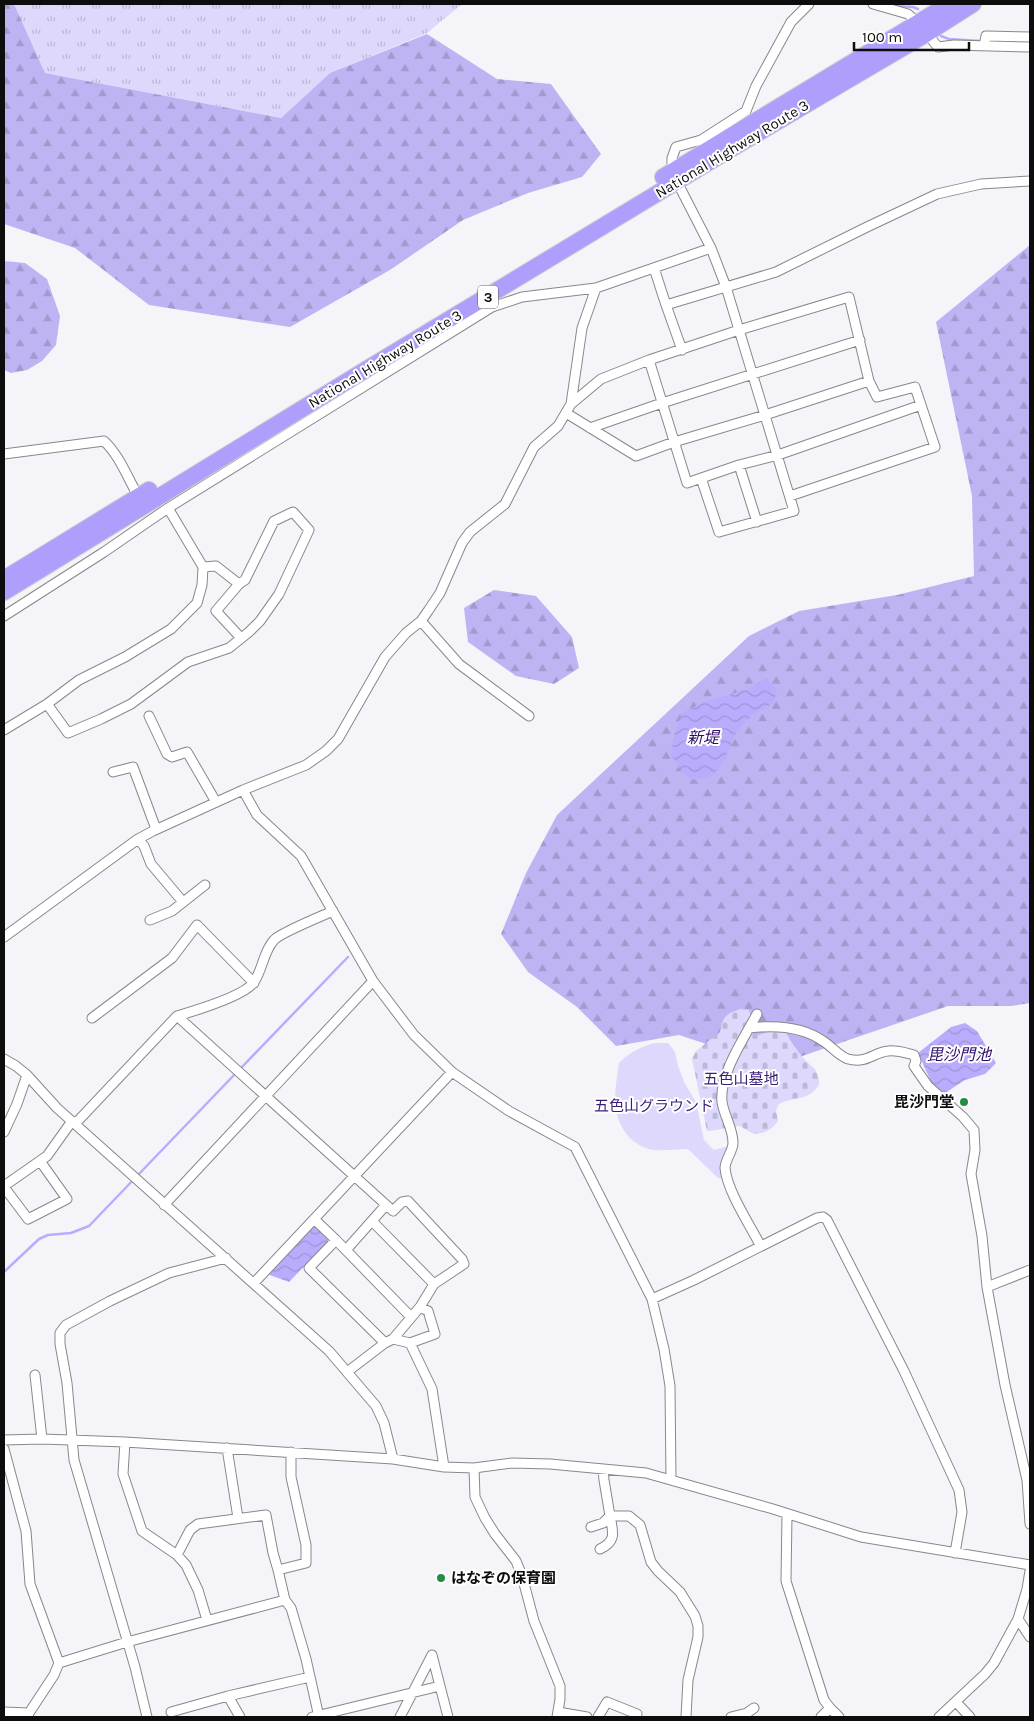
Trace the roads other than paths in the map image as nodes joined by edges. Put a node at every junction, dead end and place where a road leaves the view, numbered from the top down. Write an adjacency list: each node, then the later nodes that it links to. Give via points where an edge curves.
1 (809, 4): 9 (street, via 790,22 746,111 701,140 676,147 672,158)
2 (873, 4): 5 (street, via 908,14)
3 (949, 4): 5 (highway, National Highway Route 3 / 3)
4 (973, 4): 5 (highway, National Highway Route 3 / 3)
5 (922, 28): 7 (street, via 938,47 954,44); 9 (highway, National Highway Route 3 / 3)
6 (1030, 37): 7 (street, via 986,36)
7 (984, 46): 8 (street)
8 (1030, 47)
9 (674, 177): 11 (street); 34 (highway, National Highway Route 3 / 3)
10 (1030, 181): 13 (street, via 981,184 938,194 776,272)
11 (711, 248): 12 (street); 13 (street)
12 (654, 268): 14 (street); 15 (street)
13 (726, 287): 15 (street); 16 (street)
14 (596, 288): 23 (street, via 582,328); 35 (street, via 522,297 492,307)
15 (666, 305): 18 (street)
16 (739, 330): 17 (street, via 849,298); 18 (street); 20 (street)
17 (860, 340): 20 (street); 21 (street)
18 (682, 350): 19 (street)
19 (649, 360): 22 (street); 23 (street, via 601,379)
20 (753, 375): 22 (street); 26 (street)
21 (870, 381): 24 (street, via 877,397 915,387); 26 (street)
22 (662, 403): 27 (street); 28 (street)
23 (571, 404): 25 (street)
24 (921, 405): 30 (street); 33 (street, via 934,448)
25 (566, 413): 27 (street); 42 (street, via 558,426 534,446 504,504 470,532 462,543 440,593)
26 (765, 415): 28 (street); 30 (street)
27 (590, 428): 28 (street, via 636,456)
28 (674, 442): 32 (street, via 687,483)
29 (4, 454): 34 (street, via 104,441)
30 (778, 455): 31 (street); 33 (street)
31 (739, 465): 32 (street); 36 (street)
32 (701, 478): 36 (street, via 719,532)
33 (790, 496): 36 (street, via 794,511)
34 (146, 507): 35 (street); 38 (highway, National Highway Route 3 / 3); 40 (highway, National Highway Route 3 / 3); 41 (street, via 104,552)
35 (168, 508): 37 (street)
36 (757, 522)
37 (203, 567): 39 (street, via 216,566); 44 (street, via 197,603 172,629 79,680)
38 (4, 579)
39 (239, 584): 43 (street, via 216,611); 43 (street, via 246,580 274,521 293,512 309,530 279,594 260,621)
40 (4, 592)
41 (4, 616)
42 (421, 621): 46 (street, via 458,664); 49 (street, via 385,657 338,739 326,752 306,765)
43 (241, 638): 44 (street, via 229,648 188,662 131,704 68,733)
44 (47, 704): 47 (street)
45 (150, 716): 50 (street, via 166,754 172,757 187,752)
46 (529, 716)
47 (4, 730)
48 (113, 772): 51 (street, via 133,768)
49 (243, 790): 50 (street); 55 (street, via 257,815 301,856)
50 (216, 802): 51 (street)
51 (156, 829): 52 (street)
52 (138, 839): 54 (street, via 151,864); 57 (street)
53 (205, 885): 54 (street)
54 (183, 902): 56 (street, via 172,911)
55 (333, 911): 58 (street); 59 (street, via 275,938 265,953)
56 (150, 920)
57 (4, 938)
58 (373, 980): 65 (street, via 414,1035); 67 (street)
59 (254, 982): 61 (street, via 208,1007); 62 (street, via 197,925 172,958)
60 (757, 1014): 63 (street)
61 (177, 1016): 67 (street); 68 (street)
62 (92, 1018)
63 (750, 1028): 78 (street, via 724,1080 721,1093 733,1145 725,1167 732,1192); 84 (street, via 785,1027 815,1035 847,1058 862,1060 887,1050 914,1055 914,1066 928,1086 974,1130 972,1174)
64 (5, 1058): 66 (street)
65 (452, 1072): 71 (street); 85 (street, via 510,1111 575,1147)
66 (27, 1075): 68 (street); 69 (street)
67 (266, 1095): 71 (street); 73 (street)
68 (73, 1123): 70 (street); 73 (street)
69 (4, 1132)
70 (40, 1161): 72 (street); 72 (street, via 67,1199 28,1219)
71 (354, 1177): 74 (street); 75 (street)
72 (4, 1187)
73 (164, 1205): 80 (street)
74 (386, 1205): 76 (street); 83 (street, via 393,1211 408,1201 462,1259 464,1264)
75 (314, 1219): 77 (street); 82 (street)
76 (372, 1221): 79 (street); 83 (street)
77 (336, 1240): 79 (street); 88 (street, via 309,1268)
78 (760, 1245): 85 (street); 110 (street, via 817,1218 827,1220 904,1371 959,1490 962,1512)
79 (346, 1250): 87 (street)
80 (226, 1258): 82 (street); 94 (street, via 169,1273 110,1301 63,1329 60,1344 68,1383)
81 (1030, 1270): 84 (street)
82 (254, 1283): 90 (street, via 329,1350)
83 (434, 1284): 86 (street)
84 (987, 1287): 107 (street, via 1027,1480)
85 (652, 1299): 103 (street, via 670,1386)
86 (420, 1307): 87 (street); 89 (street, via 428,1311 435,1334)
87 (411, 1317): 88 (street)
88 (389, 1341): 89 (street); 90 (street)
89 (410, 1343): 100 (street, via 432,1389)
90 (347, 1372): 99 (street, via 376,1406)
91 (35, 1375): 92 (street)
92 (42, 1439): 93 (street); 94 (street)
93 (4, 1440)
94 (72, 1440): 95 (street); 119 (street, via 74,1460)
95 (125, 1442): 96 (street); 111 (street, via 123,1474 142,1531)
96 (227, 1448): 98 (street); 106 (street)
97 (4, 1449): 120 (street, via 26,1531 30,1584)
98 (291, 1452): 99 (street); 113 (street, via 291,1477 306,1563)
99 (393, 1459): 100 (street)
100 (444, 1467): 101 (street)
101 (474, 1468): 102 (street, via 512,1463); 131 (street, via 475,1497 494,1534 516,1561 534,1621 560,1686)
102 (603, 1469): 103 (street, via 646,1473); 105 (street)
103 (671, 1480): 104 (street)
104 (788, 1515): 110 (street, via 861,1537); 127 (street, via 786,1581 824,1700)
105 (610, 1516): 108 (street); 109 (street, via 612,1541); 140 (street, via 629,1516 640,1525 652,1562 680,1592 695,1616 698,1637 688,1680)
106 (238, 1518): 111 (street, via 198,1524 190,1530); 113 (street, via 266,1514)
107 (1030, 1524)
108 (592, 1527)
109 (600, 1549)
110 (955, 1552): 112 (street)
111 (177, 1556): 117 (street, via 194,1580)
112 (1030, 1565)
113 (278, 1570): 115 (street)
114 (1030, 1570): 116 (street)
115 (285, 1600): 117 (street); 121 (street, via 291,1608)
116 (1018, 1619): 118 (street); 125 (street, via 990,1669)
117 (207, 1620): 119 (street)
118 (1030, 1637)
119 (127, 1642): 120 (street); 132 (street)
120 (58, 1663): 130 (street, via 54,1675)
121 (310, 1677): 124 (street); 134 (street)
122 (440, 1686): 123 (street); 123 (street, via 432,1655); 136 (street)
123 (413, 1693): 134 (street); 135 (street)
124 (228, 1696): 129 (street); 133 (street)
125 (956, 1702): 144 (street); 145 (street)
126 (754, 1708): 141 (street)
127 (830, 1708): 142 (street); 143 (street)
128 (4, 1712): 130 (street)
129 (171, 1712)
130 (28, 1715)
131 (558, 1715): 137 (street)
132 (147, 1717)
133 (240, 1717)
134 (317, 1717)
135 (400, 1717)
136 (448, 1717)
137 (587, 1717)
138 (598, 1717): 139 (street, via 607,1702 637,1714)
139 (636, 1717)
140 (686, 1717)
141 (731, 1717)
142 (822, 1717)
143 (839, 1717)
144 (939, 1717)
145 (970, 1717)

